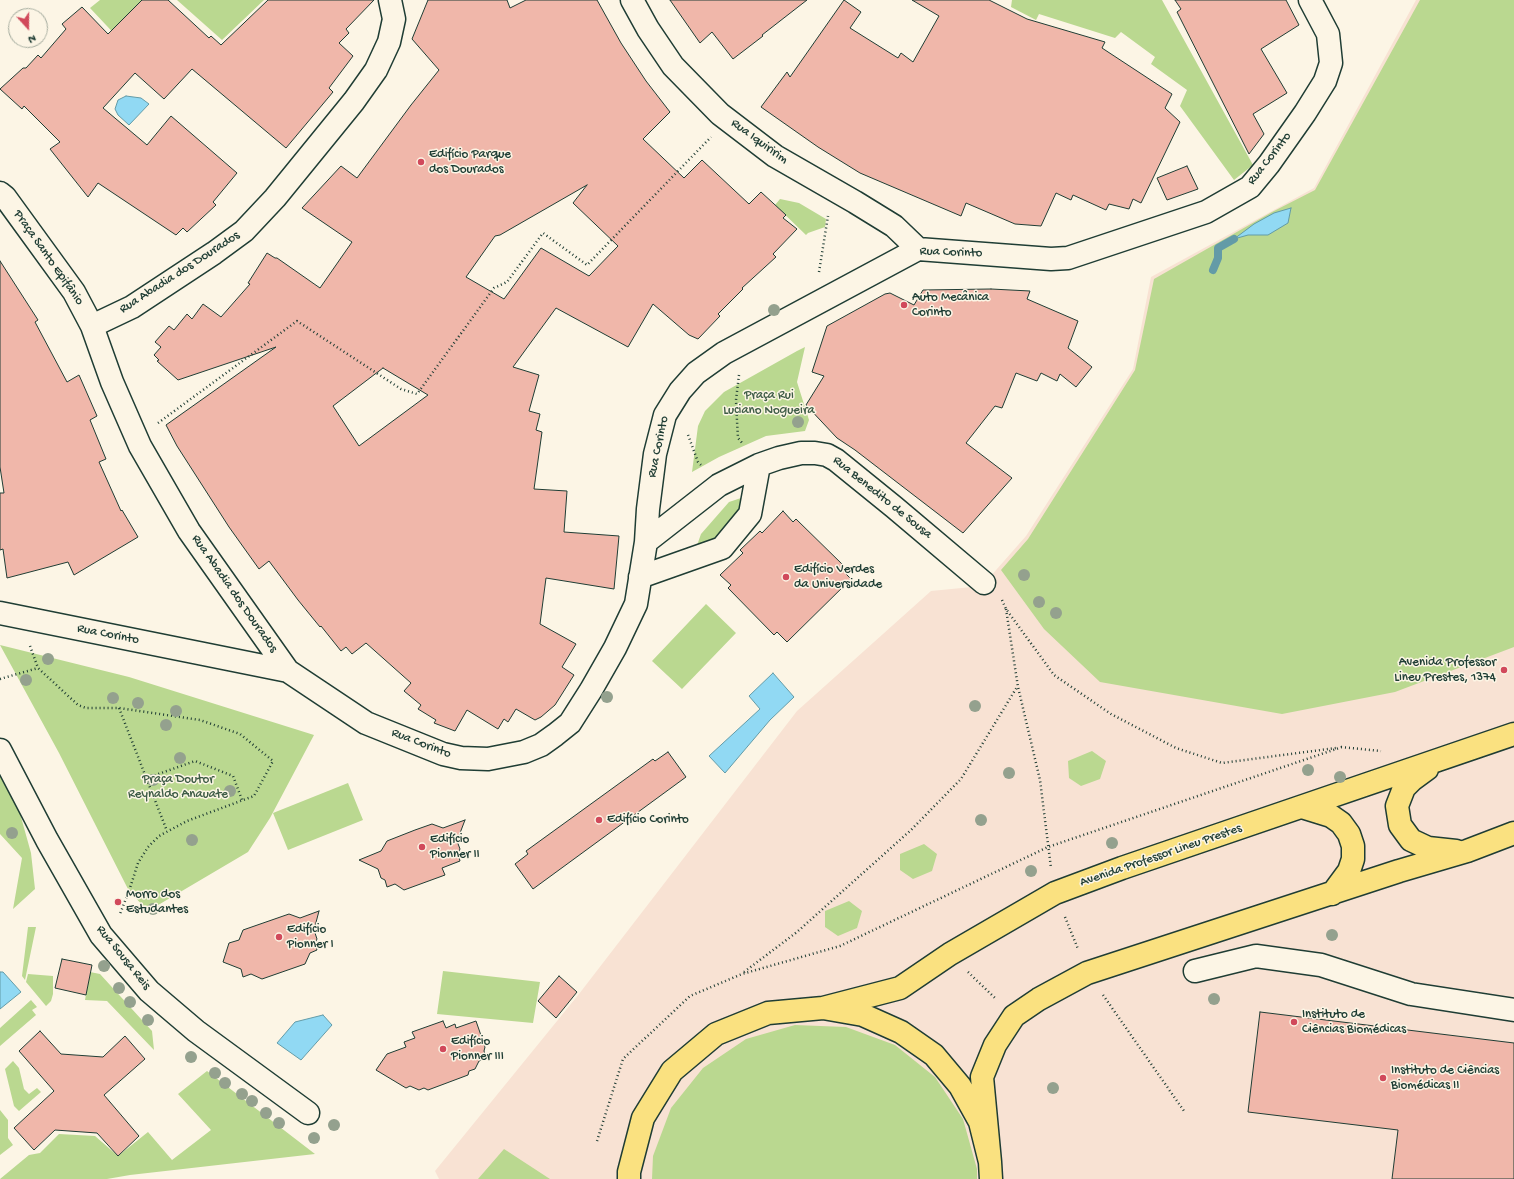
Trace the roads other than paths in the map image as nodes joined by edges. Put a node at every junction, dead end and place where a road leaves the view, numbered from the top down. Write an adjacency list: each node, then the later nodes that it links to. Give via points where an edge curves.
1 (390, 0): 6 (street, Rua Abadia dos Dourados, via 394,19 389,42 376,70 275,198 244,231 214,253 132,307)
2 (632, 0): 5 (street, Rua Iquiririm, via 673,66 728,120 775,156 894,226)
3 (1310, 0): 5 (street, Rua Corinto, via 1328,34 1331,63 1325,80 1305,113 1250,187 1206,212 1068,258 1051,259)
4 (0, 194): 6 (street, Praça Santo Epifânio, via 5,196 74,292)
5 (918, 249): 8 (street, Rua Corinto, via 724,353 696,373 680,390 665,415 655,454)
6 (92, 326): 12 (street, Rua Abadia dos Dourados, via 136,438 189,531)
7 (759, 465): 8 (street, Rua Benedito de Sousa, via 719,485); 9 (street, via 750,514 722,548); 10 (street, Rua Benedito de Sousa, via 801,453 826,455 836,460)
8 (646, 542): 9 (street, Rua Corinto)
9 (640, 577): 12 (street, Rua Corinto, via 636,604 616,648 570,723 541,745 524,752 488,759 443,754 366,723)
10 (984, 583)
11 (10, 615): 12 (street, Rua Corinto)
12 (288, 671)
13 (1514, 734): 15 (main road, Avenida Professor Lineu Prestes)
14 (0, 750): 23 (street, Rua Sousa Reis, via 101,935 149,991 196,1031)
15 (1444, 758): 16 (main road, Avenida Professor Lineu Prestes); 18 (main road, via 1404,788 1397,806 1400,825 1411,840 1428,848)
16 (1302, 807): 19 (main road, via 1331,816 1349,834 1353,846 1353,859 1349,871); 21 (main road, Avenida Professor Lineu Prestes, via 1055,893 950,954 900,988)
17 (1514, 833): 18 (main road)
18 (1468, 851): 19 (main road)
19 (1332, 894): 24 (main road, via 1087,973 1014,1016 995,1045 982,1077)
20 (1195, 971): 22 (street, via 1256,956 1321,965 1411,994)
21 (823, 1008): 24 (main road, via 863,1015 882,1023 901,1032 934,1056 960,1086 980,1122); 25 (main road, via 768,1013 716,1034 672,1071 643,1118)
22 (1514, 1010)
23 (308, 1113)
24 (990, 1170)
25 (629, 1179)

